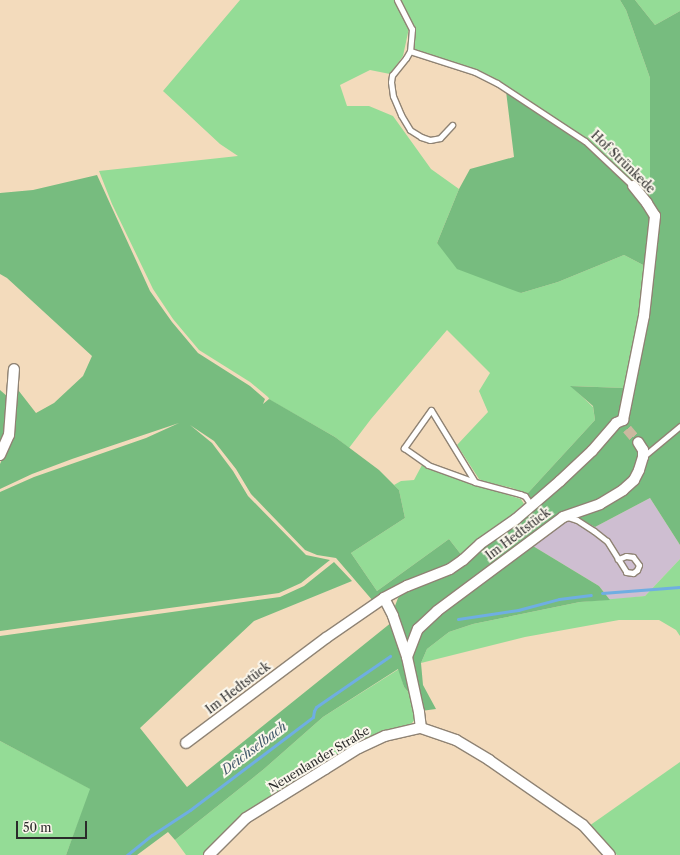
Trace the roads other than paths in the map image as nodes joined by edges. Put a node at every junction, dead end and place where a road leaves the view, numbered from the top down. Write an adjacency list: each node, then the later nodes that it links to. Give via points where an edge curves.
1 (397, 0): 2 (lane, via 412,29)
2 (410, 51): 3 (lane, via 392,75 391,82 393,96 401,115 410,130 430,140 440,138); 4 (lane, Hof Strünkede, via 475,72 497,83 585,141)
3 (452, 125)
4 (633, 186): 8 (street, Hof Strünkede, via 655,216 644,316 625,424 616,424)
5 (14, 369): 9 (street, via 9,434)
6 (680, 426): 10 (lane)
7 (638, 442): 10 (street, via 643,450)
8 (592, 450): 12 (street, Im Hedtstück)
9 (0, 455)
10 (643, 457): 13 (street, Im Hedtstück, via 634,480 623,490 600,504)
11 (475, 482): 11 (lane, via 428,465 404,448 431,410); 12 (lane, via 525,496)
12 (531, 505): 15 (street, Im Hedtstück, via 450,569)
13 (563, 517): 14 (lane, via 577,520 594,530 607,541); 16 (street, Im Hedtstück, via 437,611 418,629)
14 (618, 558)
15 (384, 598): 16 (street); 18 (street, Im Hedtstück)
16 (407, 657): 17 (street, via 420,712)
17 (421, 728): 19 (street, Neuenlander Straße, via 385,736 359,748 246,818); 20 (street, via 456,740 489,760 583,825)
18 (186, 743)
19 (209, 855)
20 (610, 855)

